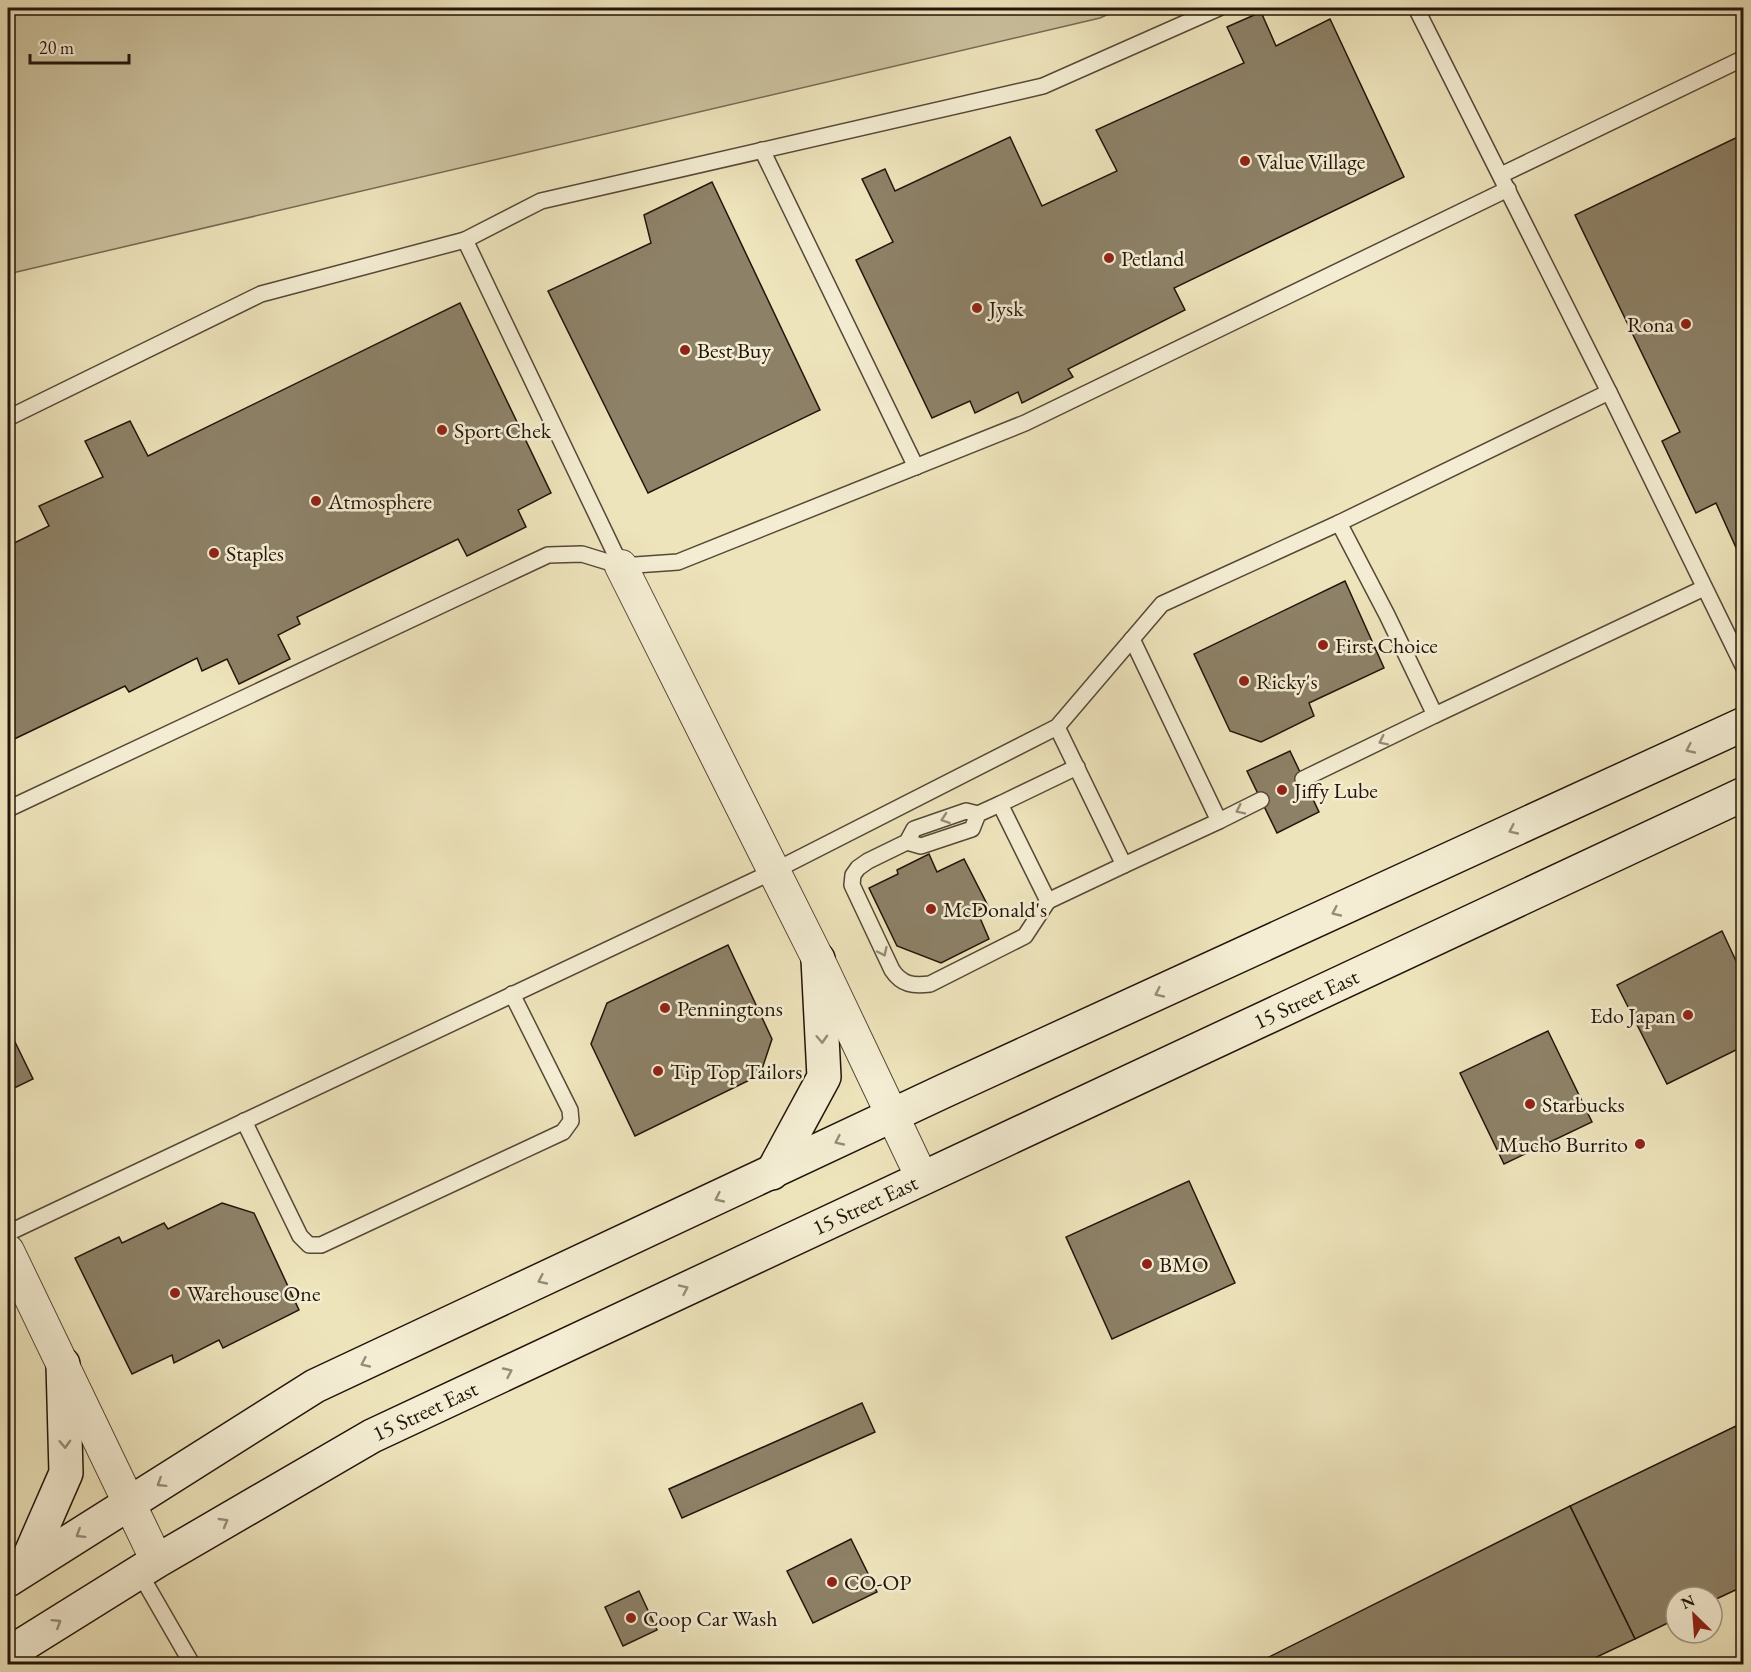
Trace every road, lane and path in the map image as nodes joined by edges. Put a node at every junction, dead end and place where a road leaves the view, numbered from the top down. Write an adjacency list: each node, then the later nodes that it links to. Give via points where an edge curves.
1 (1219, 8): 4 (lane, via 1043,86)
2 (1416, 8): 5 (lane)
3 (1743, 58): 5 (lane)
4 (762, 150): 7 (lane, via 541,201); 10 (lane)
5 (1501, 175): 6 (lane)
6 (1508, 189): 8 (lane); 10 (lane, via 1024,423)
7 (465, 240): 9 (lane, via 261,294); 12 (lane)
8 (1609, 392): 11 (lane); 13 (lane)
9 (8, 418)
10 (916, 467): 12 (lane, via 678,562)
11 (1339, 523): 14 (lane, via 1162,604); 16 (lane)
12 (621, 566): 24 (lane, via 582,554 548,555); 27 (street)
13 (1704, 588): 15 (lane); 16 (lane)
14 (1132, 639): 18 (lane); 25 (lane)
15 (1743, 668)
16 (1435, 716): 20 (lane, one-way to 20)
17 (1743, 724): 31 (main road, one-way to 31)
18 (1057, 727): 19 (lane); 27 (lane)
19 (1077, 767): 23 (lane); 26 (lane)
20 (1303, 779)
21 (1743, 794): 34 (main road, 15 Street East)
22 (1261, 800): 25 (lane, one-way to 25)
23 (1000, 804): 28 (lane); 28 (lane, one-way to 28, via 978,814 966,811 914,829 907,842 868,861 853,875 852,885 892,970 904,982 930,984 1025,936)
24 (8, 809)
25 (1219, 820): 26 (lane)
26 (1124, 865): 28 (lane)
27 (774, 871): 29 (street); 30 (lane)
28 (1048, 901)
29 (818, 959): 31 (street); 33 (main road, one-way to 33, via 824,1077)
30 (512, 994): 32 (lane); 32 (lane, via 570,1110 571,1121 563,1132 321,1245 309,1245 300,1236)
31 (892, 1116): 33 (main road, one-way to 33); 34 (street)
32 (244, 1121): 35 (lane)
33 (772, 1173): 38 (main road, one-way to 38, via 315,1386)
34 (922, 1178): 39 (main road, 15 Street East, one-way to 34, via 372,1436)
35 (8, 1233)
36 (8, 1251): 37 (street)
37 (63, 1364): 38 (street); 40 (main road, one-way to 40, via 66,1473)
38 (130, 1503): 39 (street); 40 (main road, one-way to 40)
39 (148, 1566): 41 (main road, 15 Street East, one-way to 39); 42 (lane)
40 (16, 1574)
41 (8, 1654)
42 (192, 1665)

